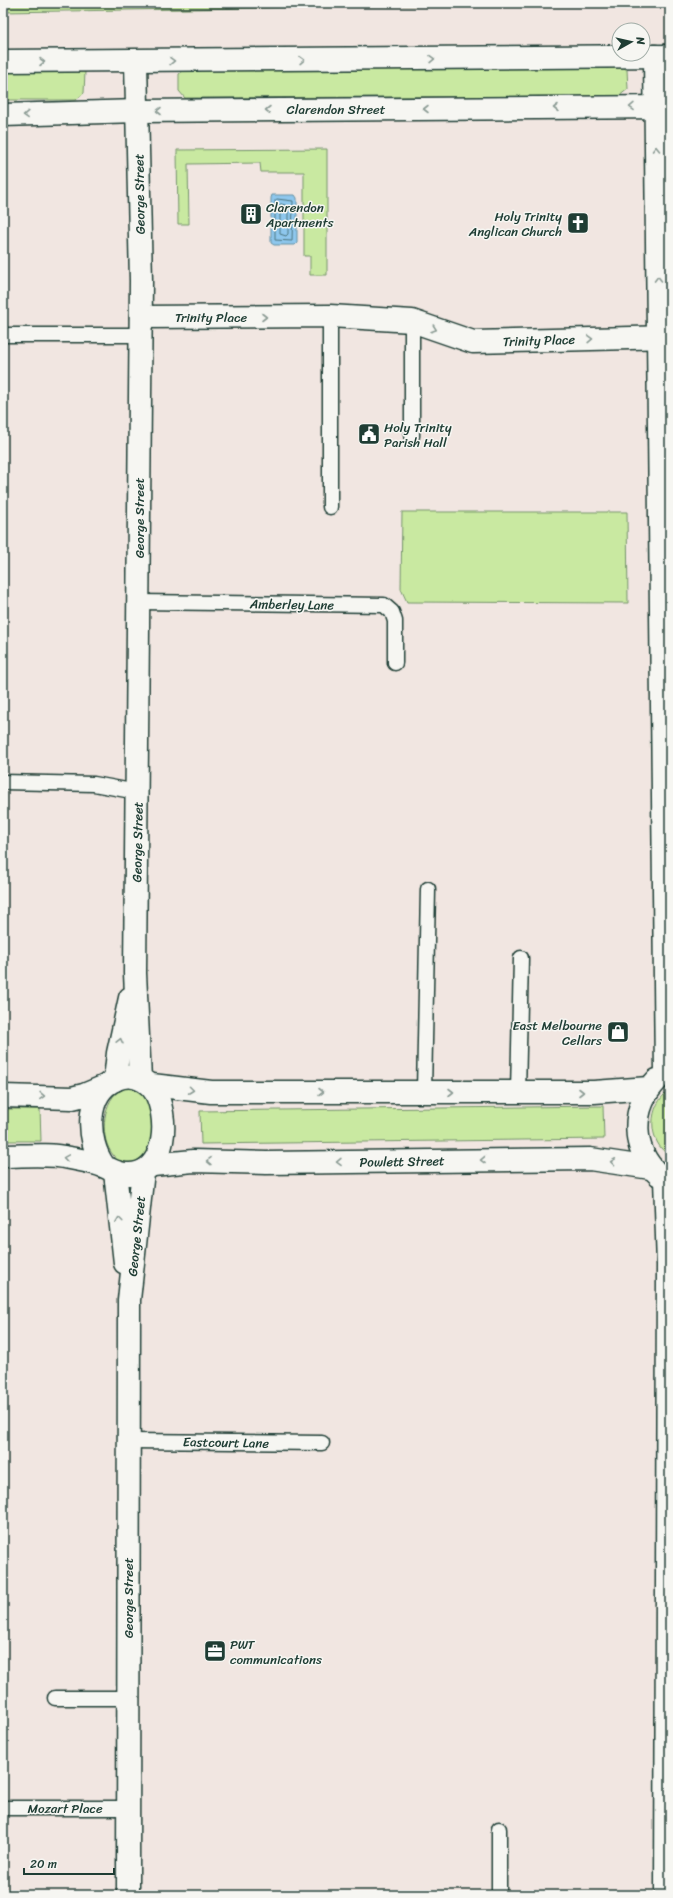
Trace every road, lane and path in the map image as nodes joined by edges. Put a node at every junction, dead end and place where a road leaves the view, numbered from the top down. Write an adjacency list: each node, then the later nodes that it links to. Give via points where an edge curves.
1 (663, 56): 3 (street, one-way to 1); 4 (street)
2 (3, 62): 3 (street, one-way to 3)
3 (136, 62): 5 (street, George Street)
4 (663, 107): 5 (street, Clarendon Street, one-way to 5); 11 (street, one-way to 4)
5 (138, 111): 6 (street, Clarendon Street, one-way to 6); 9 (street, George Street)
6 (3, 115)
7 (330, 316): 8 (street, Trinity Place); 9 (street, Trinity Place, one-way to 7); 13 (lane)
8 (412, 321): 11 (street, Trinity Place, one-way to 11, via 473,342); 12 (lane)
9 (140, 326): 10 (lane); 14 (street, George Street)
10 (3, 335)
11 (664, 337): 16 (street)
12 (412, 436)
13 (330, 507)
14 (138, 602): 15 (lane, Amberley Lane, via 384,605 392,612 395,621); 18 (street, George Street)
15 (395, 662)
16 (666, 779): 22 (street)
17 (3, 782): 18 (lane, via 94,784)
18 (137, 792): 21 (street, George Street)
19 (428, 889): 26 (lane)
20 (521, 958): 27 (lane)
21 (135, 973): 23 (street, George Street); 24 (street, George Street, one-way to 21)
22 (668, 1073): 25 (street)
23 (146, 1082): 24 (street, via 128,1077); 26 (street, one-way to 26, via 211,1092); 30 (street, via 160,1104 163,1126 157,1157)
24 (109, 1083): 28 (street, one-way to 24, via 72,1098); 31 (street, via 94,1103 92,1137 98,1158)
25 (649, 1088): 27 (street, one-way to 25); 32 (street, via 639,1107 636,1128 640,1149)
26 (424, 1092): 27 (street, one-way to 27)
27 (518, 1093)
28 (3, 1096)
29 (3, 1156): 31 (street, one-way to 29, via 61,1157)
30 (148, 1168): 31 (street, via 127,1174); 32 (street, Powlett Street, one-way to 30, via 590,1159 266,1163 193,1161); 33 (street, George Street)
31 (109, 1169): 33 (street, George Street, one-way to 31)
32 (662, 1176): 34 (street, via 668,1265)
33 (129, 1300): 35 (street, George Street)
34 (669, 1357): 39 (street)
35 (129, 1441): 36 (lane, Eastcourt Lane); 38 (street, George Street)
36 (322, 1443)
37 (55, 1698): 38 (lane)
38 (128, 1698): 41 (street, George Street)
39 (668, 1727): 45 (street)
40 (3, 1808): 41 (lane, Mozart Place)
41 (128, 1808): 43 (street, George Street)
42 (499, 1829): 44 (lane)
43 (128, 1895)
44 (499, 1895)
45 (666, 1895)

